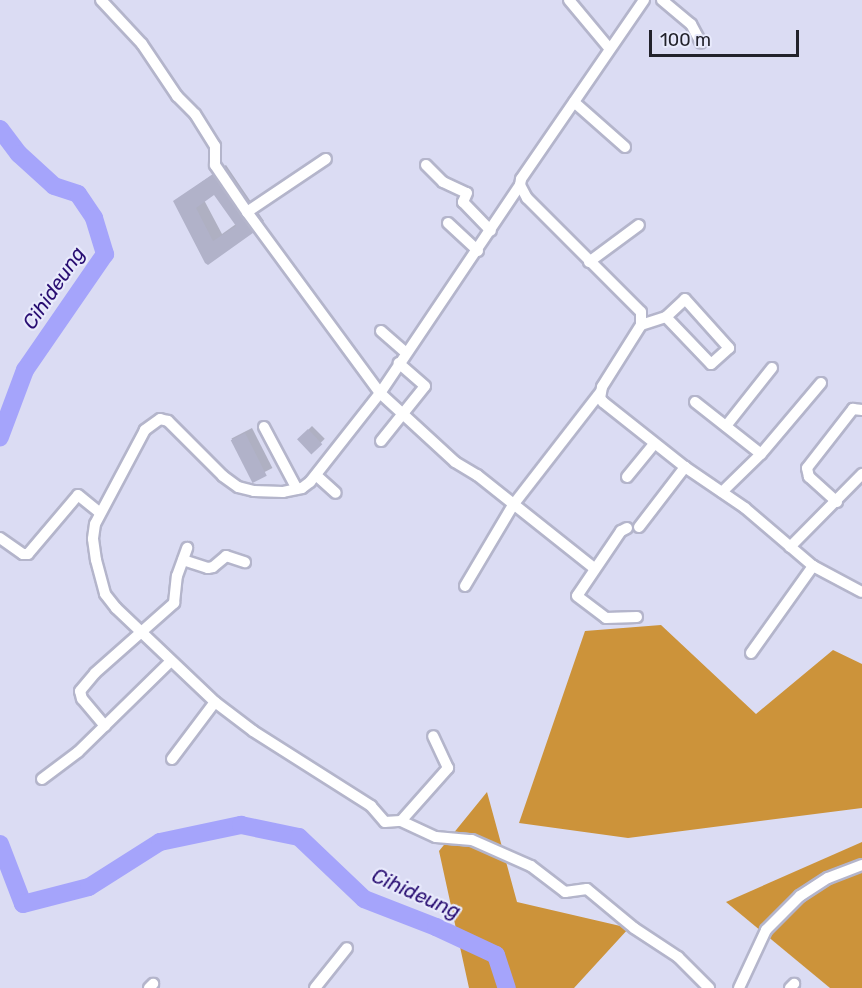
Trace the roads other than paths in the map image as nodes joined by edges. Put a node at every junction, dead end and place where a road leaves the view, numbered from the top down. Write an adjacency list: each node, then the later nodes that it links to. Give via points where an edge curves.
1 (101, 0): 12 (street, via 142,44 177,96 195,114 215,146 215,165)
2 (569, 0): 6 (street)
3 (644, 0): 6 (street)
4 (662, 0): 5 (street, via 691,24)
5 (701, 43)
6 (609, 48): 7 (street)
7 (573, 102): 8 (street); 11 (street)
8 (625, 147)
9 (326, 159): 12 (street)
10 (426, 165): 15 (street, via 443,182 467,193 463,202)
11 (520, 185): 15 (street); 17 (street, via 527,198)
12 (247, 212): 25 (street)
13 (448, 223): 16 (street)
14 (639, 225): 17 (street)
15 (491, 231): 16 (street)
16 (478, 251): 21 (street)
17 (589, 262): 19 (street, via 638,308)
18 (666, 317): 18 (street, via 712,365 729,348 685,299); 19 (street)
19 (642, 325): 26 (street)
20 (381, 331): 21 (street)
21 (406, 353): 22 (street)
22 (399, 363): 25 (street); 29 (street, via 425,384)
23 (772, 368): 30 (street)
24 (821, 383): 34 (street)
25 (380, 393): 29 (street); 37 (street)
26 (600, 393): 33 (street, via 607,407); 43 (street)
27 (696, 402): 30 (street)
28 (862, 410): 42 (street, via 853,409 807,468 809,477)
29 (401, 414): 32 (street); 43 (street, via 455,462)
30 (726, 426): 34 (street)
31 (264, 427): 39 (street)
32 (381, 441)
33 (654, 444): 35 (street); 38 (street)
34 (761, 454): 40 (street)
35 (685, 467): 40 (street); 45 (street)
36 (862, 474): 42 (street)
37 (317, 476): 39 (street); 41 (street)
38 (627, 477)
39 (297, 489): 44 (street, via 273,493 238,487 168,421 160,419 145,430)
40 (722, 492): 48 (street)
41 (336, 493)
42 (837, 502): 48 (street)
43 (513, 505): 53 (street); 54 (street)
44 (100, 513): 47 (street, via 78,495 28,554); 57 (street, via 93,539 105,594)
45 (639, 527)
46 (627, 528): 53 (street)
47 (0, 538)
48 (790, 547): 52 (street)
49 (187, 548): 50 (street)
50 (183, 560): 51 (street, via 207,568 226,556); 57 (street, via 174,603)
51 (244, 562)
52 (813, 566): 55 (street); 58 (street)
53 (594, 568): 56 (street, via 578,598 606,618)
54 (465, 586)
55 (862, 592)
56 (637, 617)
57 (141, 632): 59 (street); 61 (street, via 80,691 82,699)
58 (751, 653)
59 (170, 662): 60 (street); 61 (street)
60 (214, 702): 63 (street); 65 (street, via 371,806 385,822)
61 (105, 726): 64 (street)
62 (433, 736): 65 (street, via 448,768)
63 (172, 759)
64 (42, 779)
65 (401, 821): 69 (street, via 436,837 472,840 531,866 565,892 587,889 639,932 678,957)
66 (862, 865): 70 (street, via 828,878 800,896 766,930)
67 (347, 948): 68 (street)
68 (315, 988)
69 (709, 988)
70 (739, 988)

